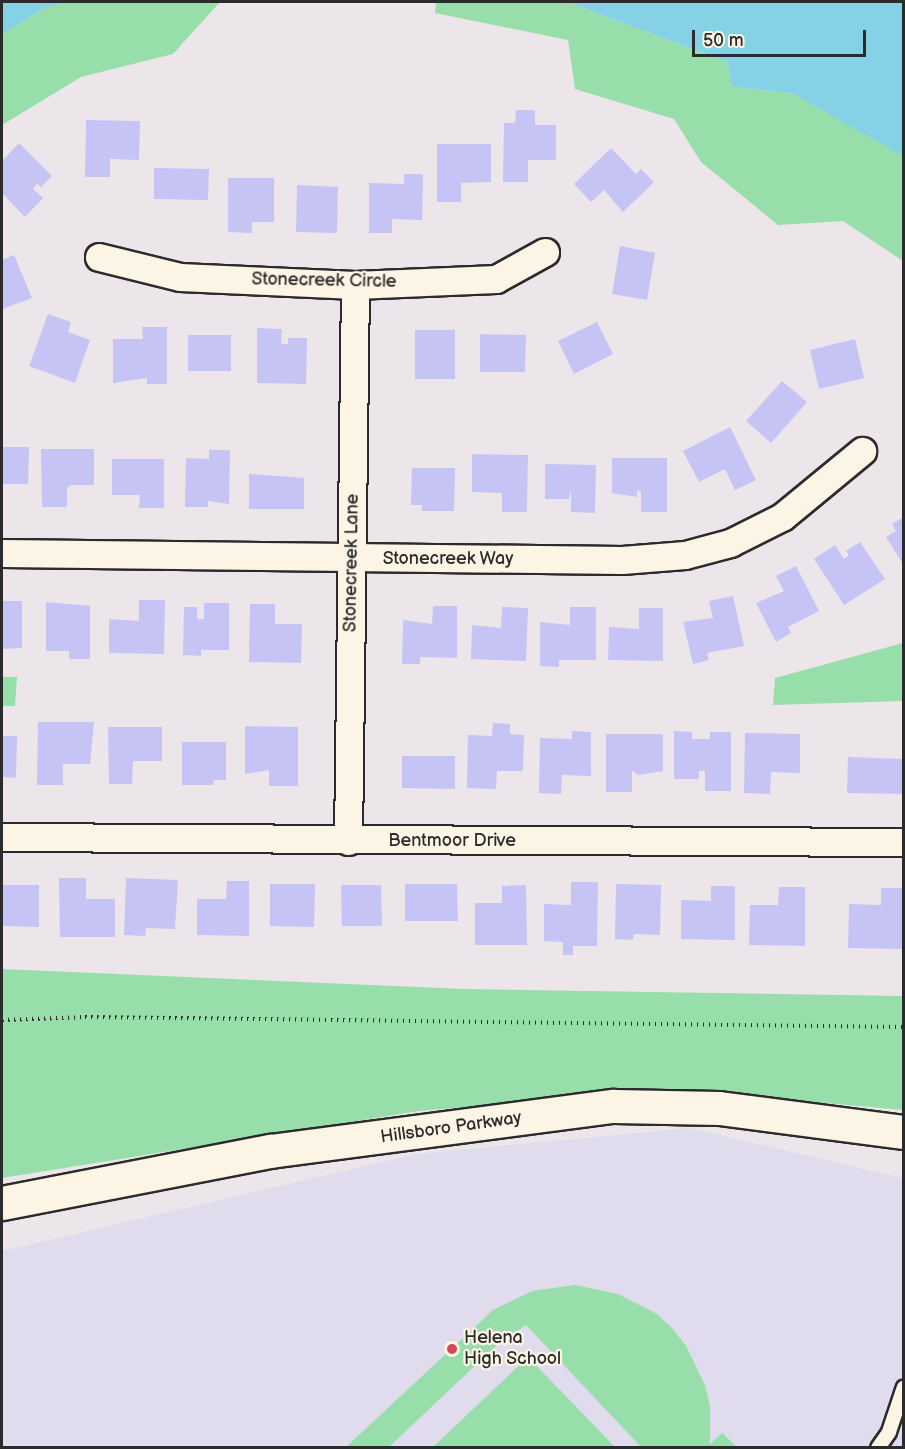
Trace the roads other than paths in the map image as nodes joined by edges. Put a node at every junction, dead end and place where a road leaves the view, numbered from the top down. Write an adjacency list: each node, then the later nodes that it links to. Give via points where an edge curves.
1 (545, 252): 3 (street, Stonecreek Circle, via 496,279)
2 (99, 257): 3 (street, Stonecreek Circle, via 180,277)
3 (355, 285): 6 (street, Stonecreek Lane)
4 (862, 451): 6 (street, Stonecreek Way, via 782,517 730,543 685,555 622,560)
5 (2, 553): 6 (street, Stonecreek Way)
6 (352, 559): 8 (street, Stonecreek Lane)
7 (2, 837): 8 (street, Bentmoor Drive)
8 (348, 841): 9 (street, Bentmoor Drive)
9 (903, 842)
10 (903, 1132): 11 (street, Hillsboro Parkway, via 719,1108 614,1106 270,1151)
11 (2, 1203)
12 (903, 1387): 13 (lane, via 889,1432)
13 (878, 1448)

